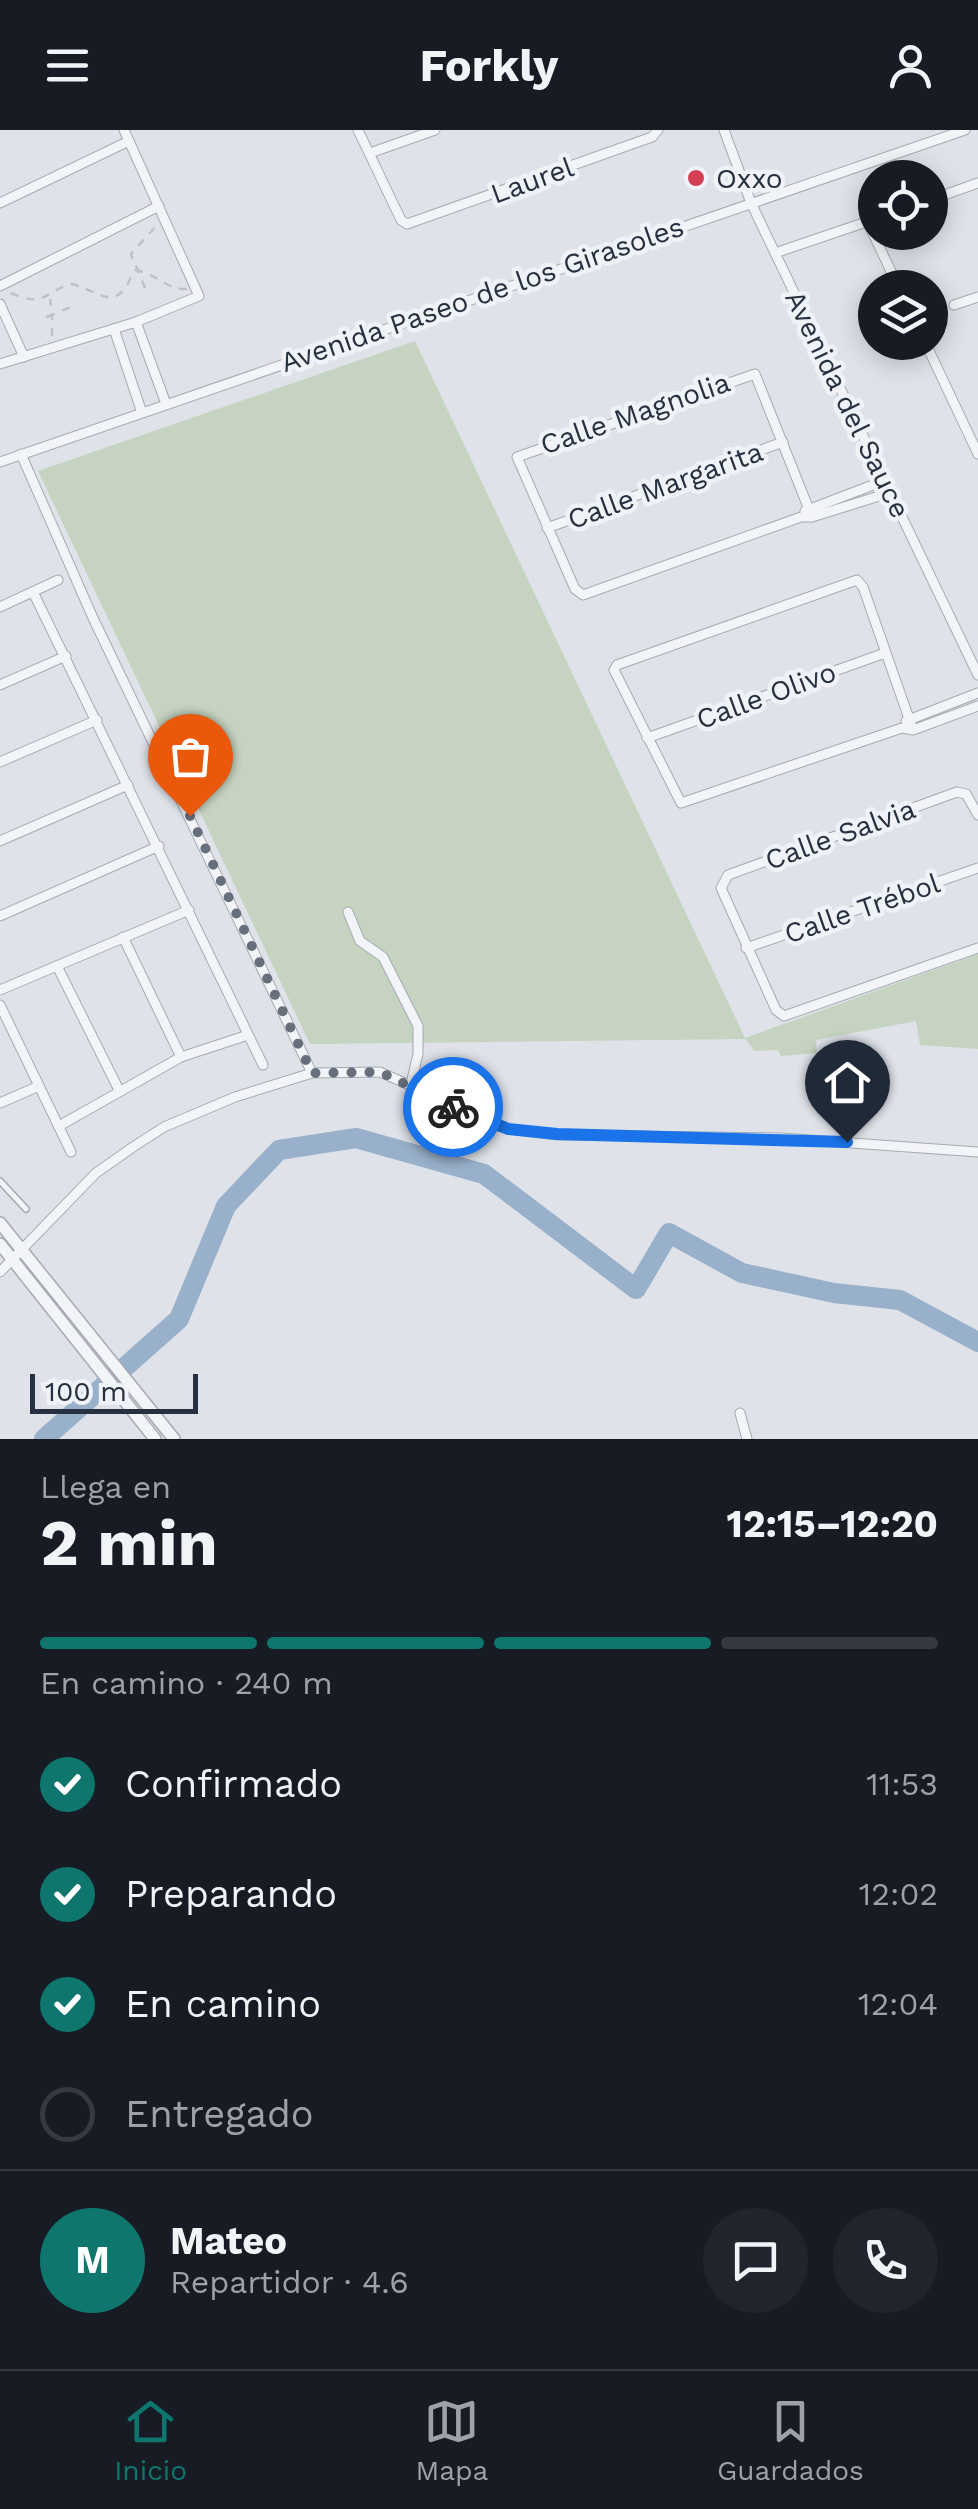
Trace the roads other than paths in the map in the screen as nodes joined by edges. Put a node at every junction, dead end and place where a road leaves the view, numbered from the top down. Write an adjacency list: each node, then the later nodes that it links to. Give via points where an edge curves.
1 (124, 130): 7 (street)
2 (358, 130): 8 (street)
3 (435, 130): 8 (street)
4 (724, 130): 12 (street, Avenida del Sauce)
5 (965, 130): 12 (street, Avenida Paseo de los Girasoles)
6 (658, 132): 8 (street, Laurel, via 404,223)
7 (129, 140): 11 (street); 13 (street)
8 (370, 152)
9 (978, 183): 10 (street)
10 (948, 194)
11 (0, 203)
12 (751, 203): 15 (street, Avenida del Sauce); 25 (street, Avenida Paseo de los Girasoles)
13 (159, 206): 16 (street); 20 (street, via 200,292)
14 (858, 225): 15 (street)
15 (775, 254): 31 (street, Avenida del Sauce)
16 (1, 285)
17 (978, 297): 19 (street)
18 (0, 304): 22 (street)
19 (954, 305)
20 (136, 322): 21 (street); 25 (street)
21 (114, 328): 22 (street); 26 (street)
22 (24, 357): 24 (street)
23 (934, 360): 29 (street)
24 (0, 364)
25 (165, 401): 26 (street, Avenida Paseo de los Girasoles)
26 (141, 410): 28 (street, Avenida Paseo de los Girasoles)
27 (783, 442): 33 (street); 34 (street, Calle Margarita); 34 (street, Calle Magnolia, via 755,374 517,457)
28 (21, 454): 30 (street, Avenida Paseo de los Girasoles); 66 (street)
29 (978, 454)
30 (0, 462)
31 (886, 480): 32 (street, Avenida del Sauce); 33 (street)
32 (892, 492): 33 (street); 40 (street, Avenida del Sauce)
33 (807, 514): 34 (street, via 587,596 579,594)
34 (547, 528)
35 (58, 580): 36 (street)
36 (33, 592): 37 (street); 39 (street)
37 (0, 607)
38 (885, 653): 44 (street); 47 (street, Calle Olivo); 47 (street, via 860,582 615,668)
39 (66, 656): 41 (street); 45 (street)
40 (978, 675)
41 (0, 685)
42 (978, 692): 44 (street)
43 (978, 706): 46 (street)
44 (908, 717): 46 (street)
45 (97, 720): 48 (street); 49 (street)
46 (908, 729): 47 (street, via 681,804)
47 (647, 738)
48 (0, 762)
49 (128, 785): 51 (street); 52 (street)
50 (978, 815): 58 (street, Calle Salvia, via 963,792 728,875 722,884)
51 (0, 840)
52 (158, 846): 54 (street); 56 (street)
53 (978, 868): 58 (street, Calle Trébol)
54 (190, 910): 57 (street); 63 (street)
55 (348, 912): 67 (street, via 360,941 383,957 418,1026)
56 (0, 916)
57 (123, 937): 60 (street); 64 (street)
58 (746, 948): 59 (street, via 784,1016)
59 (978, 948)
60 (57, 966): 61 (street); 69 (street)
61 (0, 990)
62 (0, 1005): 68 (street)
63 (248, 1035): 64 (street); 65 (street)
64 (181, 1057): 69 (street)
65 (262, 1065)
66 (312, 1073): 67 (street, via 380,1072); 78 (street, via 164,1127 96,1173)
67 (411, 1084): 73 (street, via 481,1120 524,1131)
68 (39, 1086): 70 (street); 71 (street)
69 (119, 1090): 71 (street)
70 (0, 1103)
71 (59, 1126): 72 (street)
72 (71, 1152)
73 (978, 1152)
74 (0, 1180): 75 (lane)
75 (26, 1209)
76 (0, 1223): 78 (street)
77 (0, 1244): 79 (street)
78 (24, 1249): 79 (street); 81 (street)
79 (12, 1260): 80 (street); 81 (street)
80 (0, 1272)
81 (75, 1322): 83 (street); 84 (street)
82 (740, 1413): 85 (street)
83 (156, 1439)
84 (174, 1439)
85 (746, 1439)

